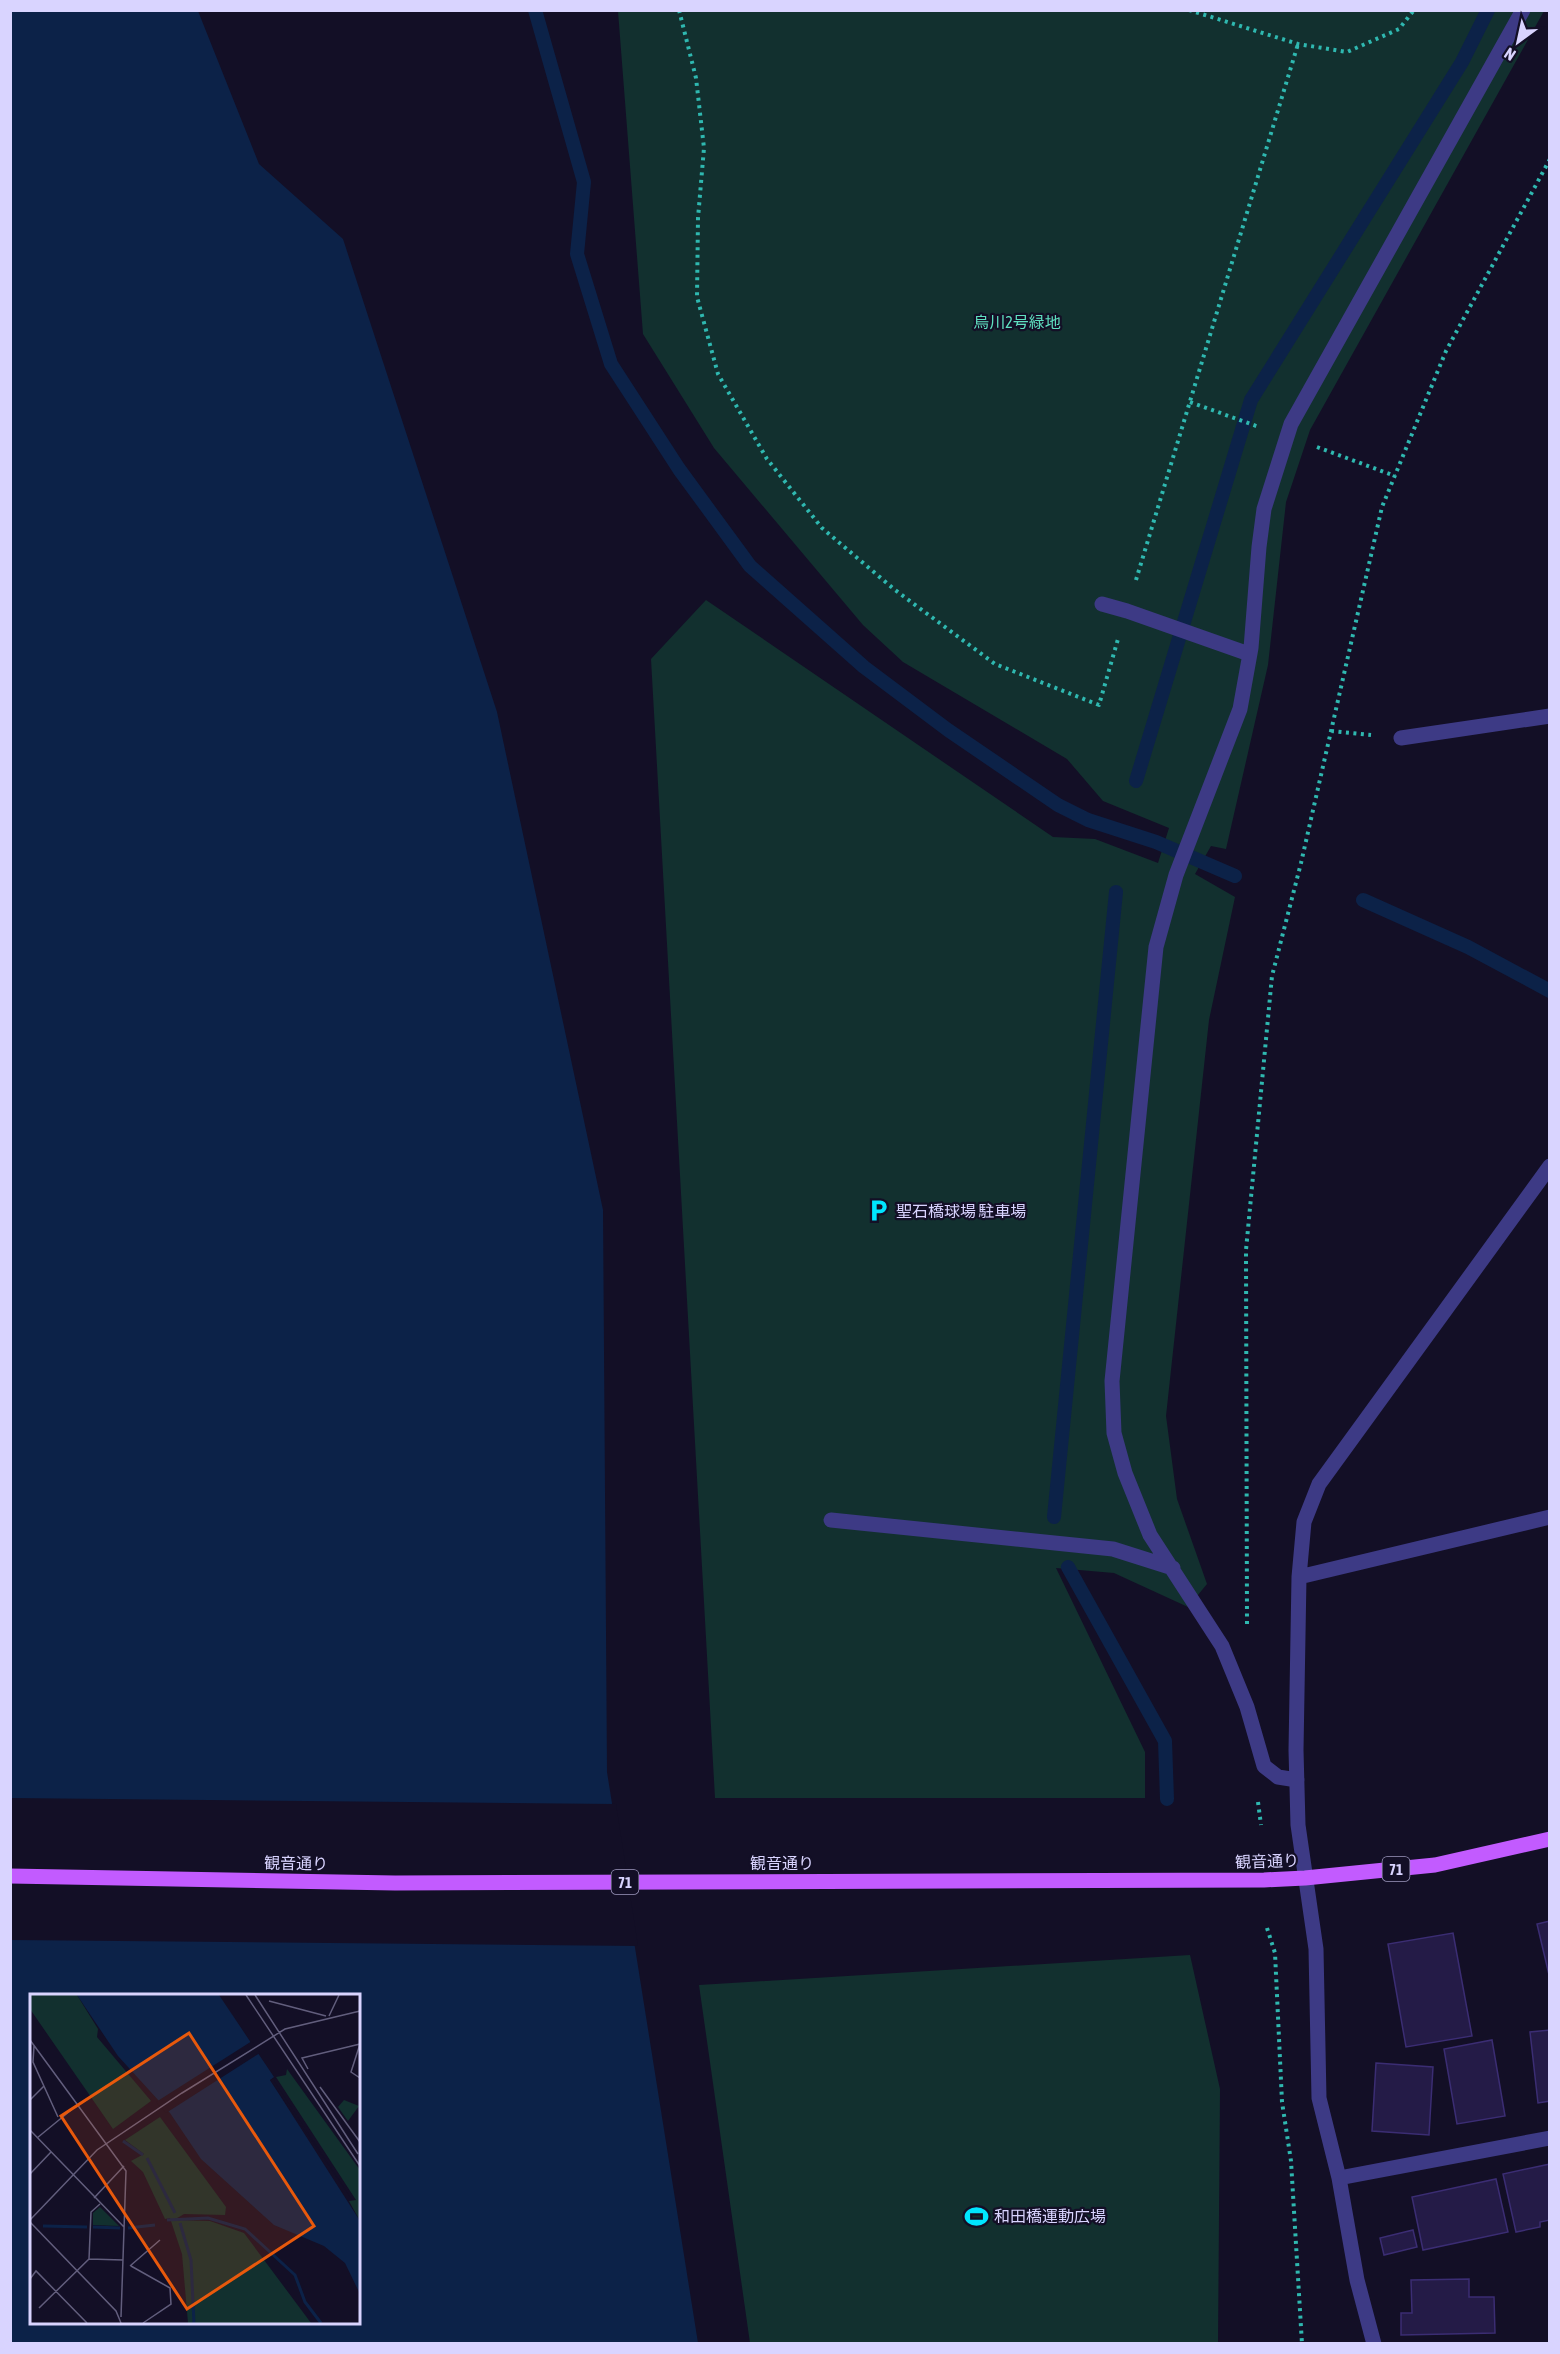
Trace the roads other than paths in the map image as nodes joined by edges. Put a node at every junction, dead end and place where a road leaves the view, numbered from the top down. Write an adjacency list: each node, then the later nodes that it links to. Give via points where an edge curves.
1 (1523, 10): 3 (street, via 1291,424 1264,509)
2 (1102, 604): 3 (street)
3 (1249, 654): 9 (street, via 1240,709 1176,875 1156,947 1112,1381 1114,1433 1125,1473 1150,1535)
4 (1550, 716): 5 (street)
5 (1401, 738)
6 (1550, 1166): 10 (street, via 1318,1484 1304,1522)
7 (1550, 1517): 10 (street)
8 (831, 1520): 9 (street, via 1113,1549)
9 (1173, 1568): 11 (street, via 1222,1646 1247,1707 1264,1766 1278,1777)
10 (1299, 1577): 11 (street)
11 (1298, 1780): 14 (street, via 1298,1826)
12 (1550, 1839): 14 (main road, 観音通り / 71, via 1435,1865)
13 (10, 1876): 14 (main road, 観音通り / 71, via 395,1882)
14 (1305, 1878): 16 (street, via 1316,1949 1319,2098)
15 (1550, 2138): 16 (street)
16 (1339, 2178): 17 (street, via 1357,2280)
17 (1374, 2343)

